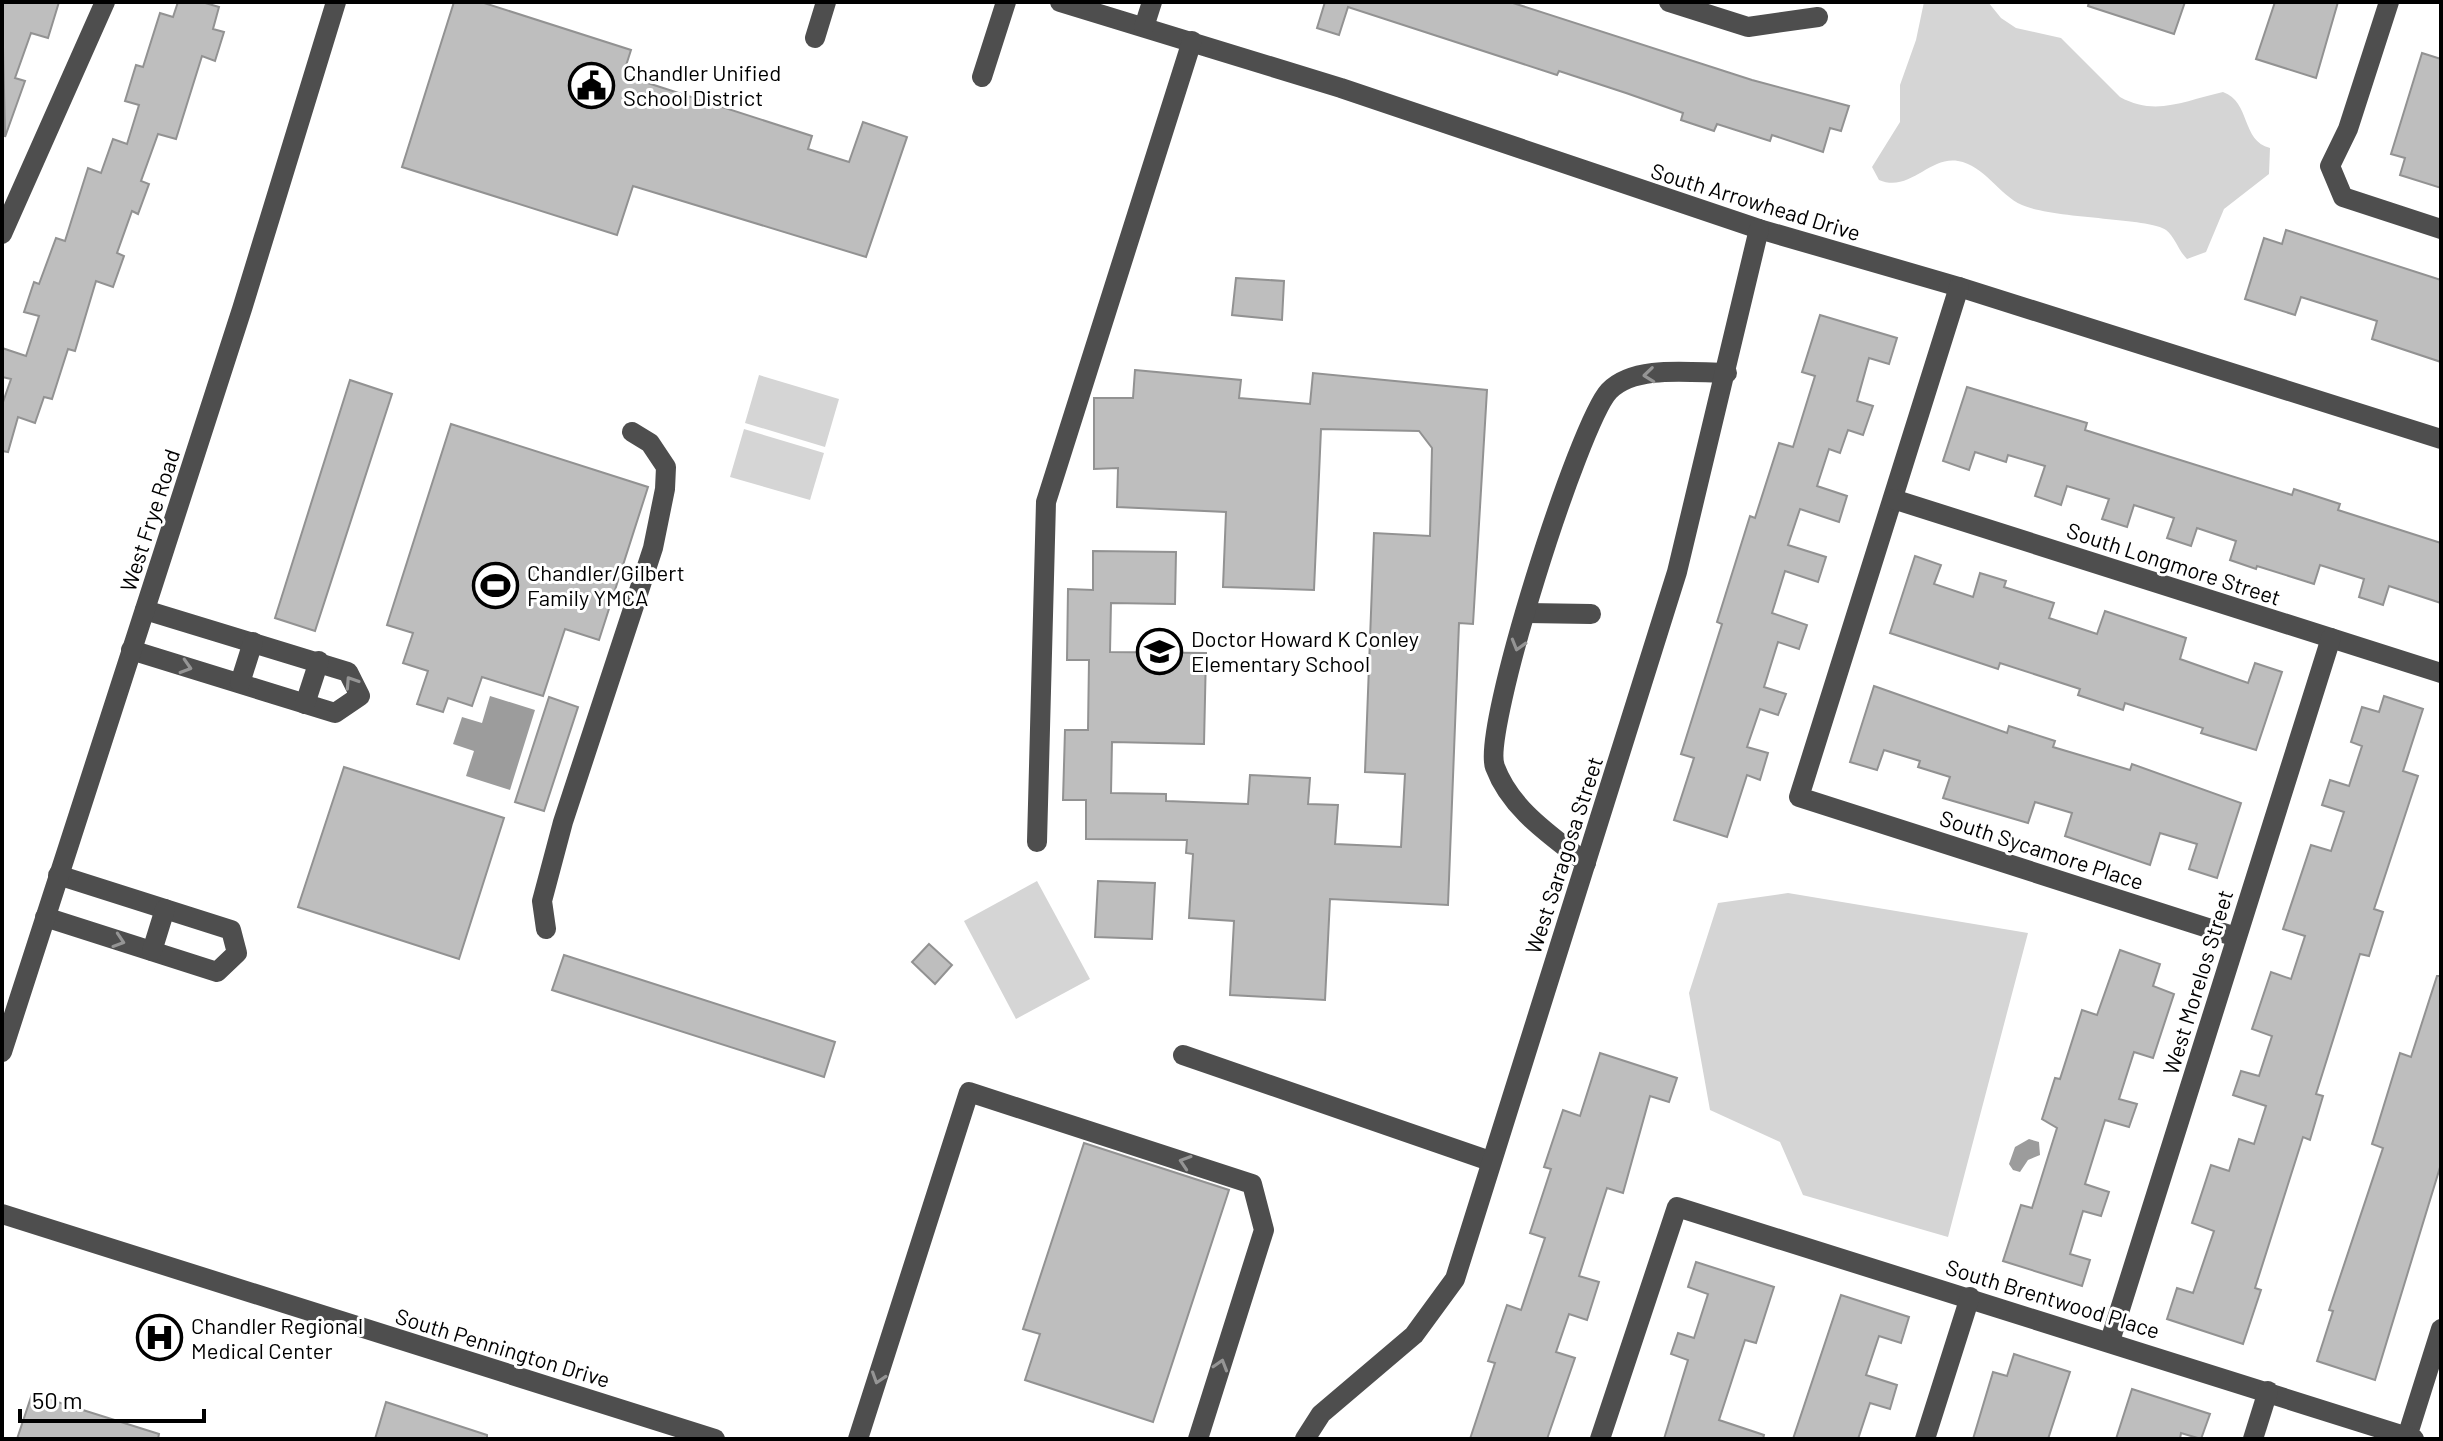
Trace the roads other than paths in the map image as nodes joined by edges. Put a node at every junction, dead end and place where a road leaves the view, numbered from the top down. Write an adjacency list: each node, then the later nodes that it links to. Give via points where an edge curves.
1 (105, 2): 17 (street)
2 (336, 2): 23 (street, West Frye Road)
3 (826, 2): 12 (street)
4 (1006, 2): 14 (street)
5 (1060, 2): 9 (street, South Arrowhead Drive)
6 (1152, 2): 11 (street)
7 (1669, 2): 10 (street, via 1748,27)
8 (2389, 2): 16 (street, via 2348,129 2330,166 2343,197)
9 (1117, 10): 11 (street, South Arrowhead Drive)
10 (1818, 17)
11 (1144, 27): 13 (street, South Arrowhead Drive)
12 (815, 38)
13 (1192, 41): 15 (street, South Arrowhead Drive); 33 (street, via 1046,502)
14 (982, 77)
15 (1759, 229): 18 (street, South Arrowhead Drive); 19 (street, West Saragosa Street)
16 (2441, 229)
17 (3, 231)
18 (1959, 287): 21 (street, South Arrowhead Drive); 22 (street)
19 (1727, 373): 24 (street, one-way to 24, via 1633,377 1611,388 1596,408 1566,484); 34 (street, West Saragosa Street, via 1677,572)
20 (632, 432): 38 (street, via 650,443 666,467 665,489 653,548 563,822 542,901)
21 (2441, 439)
22 (1893, 499): 26 (street, South Longmore Street); 39 (street, South Sycamore Place, via 1799,797)
23 (145, 610): 27 (street); 28 (street, West Frye Road)
24 (1527, 613): 25 (street); 34 (street, one-way to 34, via 1497,714 1494,766 1527,815)
25 (1591, 614)
26 (2331, 638): 30 (street, South Longmore Street); 39 (street, West Morelos Street)
27 (253, 642): 29 (street); 31 (street)
28 (131, 650): 31 (street, one-way to 31); 35 (street, West Frye Road)
29 (319, 661): 32 (street); 32 (street, one-way to 29, via 335,713 360,696 348,672)
30 (2441, 673)
31 (240, 683): 32 (street)
32 (305, 704)
33 (1037, 842)
34 (1586, 863): 43 (street, West Saragosa Street)
35 (58, 875): 36 (street); 37 (street, West Frye Road)
36 (165, 909): 40 (street); 40 (street, via 231,930 237,953 217,972)
37 (45, 917): 40 (street, one-way to 40); 41 (street, West Frye Road)
38 (546, 929)
39 (2236, 937): 47 (street, West Morelos Street)
40 (152, 951)
41 (2, 1052)
42 (1183, 1055): 43 (street)
43 (1490, 1161): 53 (street, West Saragosa Street, via 1455,1279 1414,1335 1321,1414)
44 (2, 1214): 50 (street, South Pennington Drive)
45 (1970, 1297): 47 (street, South Brentwood Place); 54 (street, South Brentwood Place, via 1677,1207); 55 (street)
46 (2441, 1329): 49 (street)
47 (2110, 1341): 48 (street, South Brentwood Place)
48 (2268, 1391): 49 (street, South Brentwood Place); 56 (street)
49 (2410, 1438)
50 (715, 1439)
51 (858, 1439): 52 (street, one-way to 51, via 1264,1230 1252,1184 969,1092)
52 (1198, 1439)
53 (1305, 1439)
54 (1600, 1439)
55 (1925, 1439)
56 (2253, 1439)

